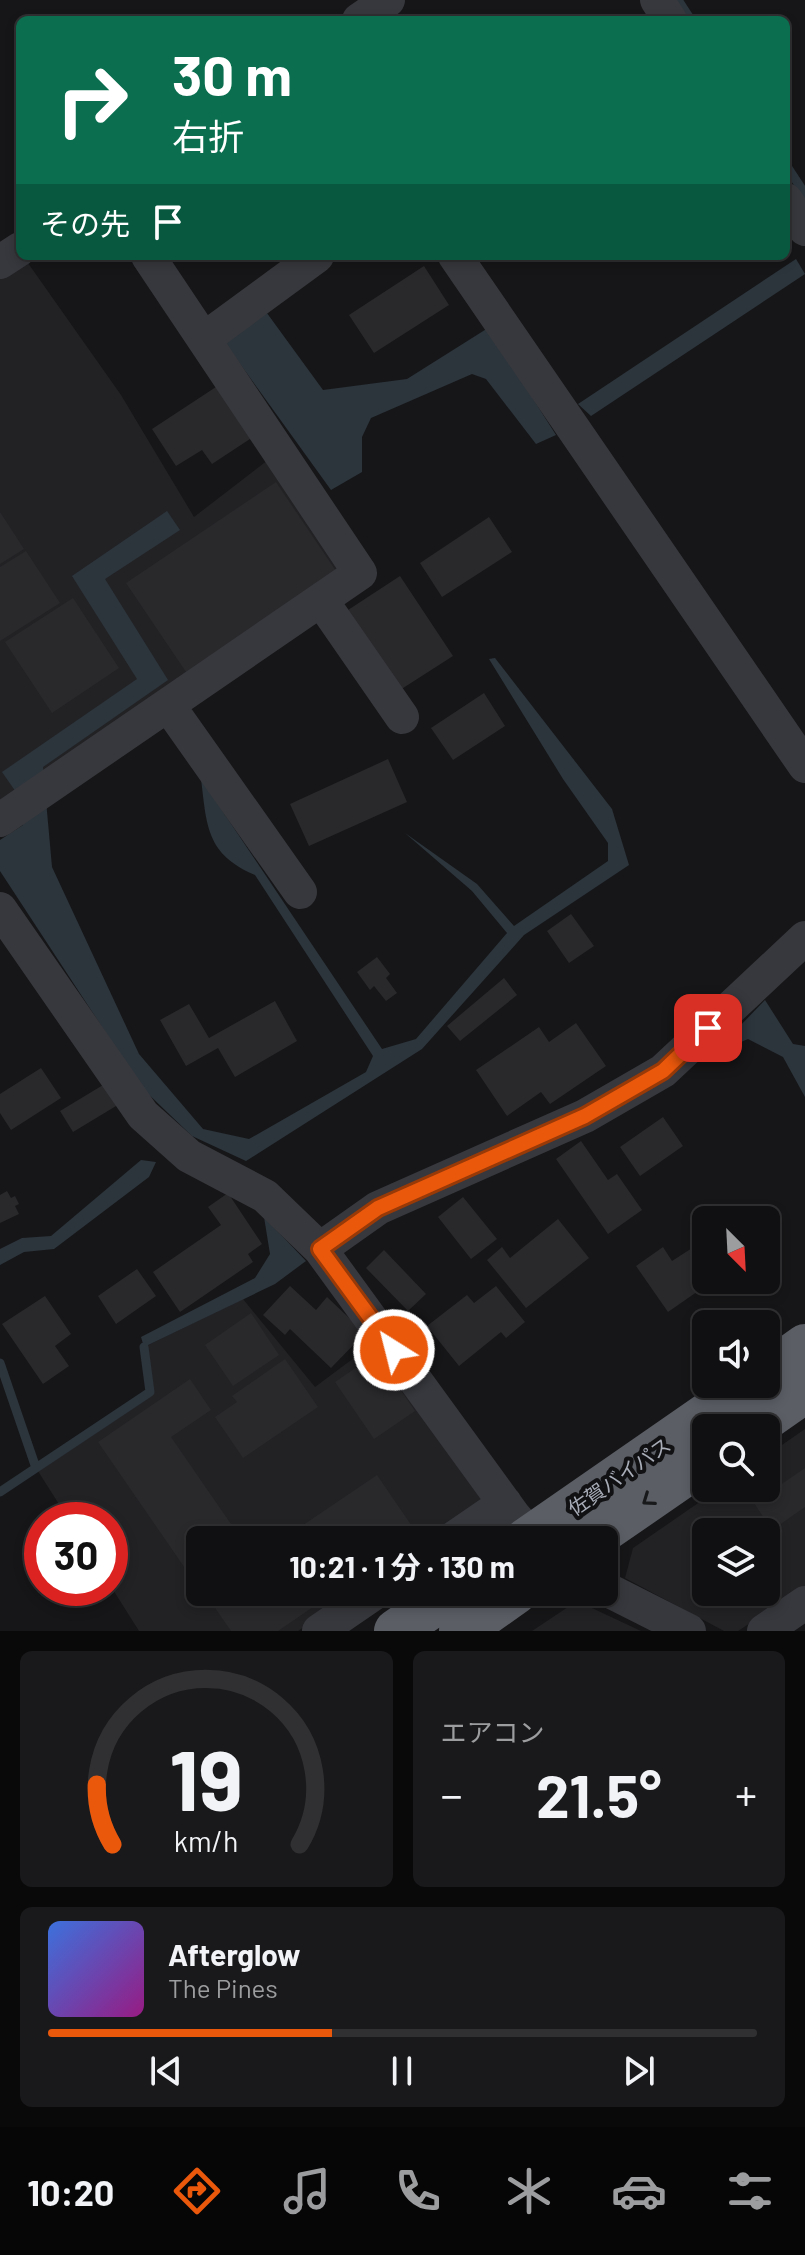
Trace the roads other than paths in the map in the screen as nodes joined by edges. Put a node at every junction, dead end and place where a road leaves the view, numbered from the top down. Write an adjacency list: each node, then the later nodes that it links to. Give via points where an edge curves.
1 (388, 0): 2 (street)
2 (365, 16)
3 (790, 206): 4 (street)
4 (805, 229)
5 (151, 260): 8 (street)
6 (312, 260): 8 (street)
7 (458, 260): 12 (street)
8 (204, 339): 9 (street, via 360,573)
9 (321, 600): 10 (street); 11 (street)
10 (168, 705): 13 (street); 14 (street)
11 (402, 717)
12 (805, 766)
13 (5, 816)
14 (300, 892)
15 (0, 909): 17 (street, via 143,1115 189,1156 265,1196)
16 (805, 938): 17 (street, via 663,1071 585,1116 378,1208)
17 (320, 1249): 24 (street)
18 (805, 1346): 19 (highway)
19 (780, 1364)
20 (805, 1391): 22 (highway)
21 (731, 1398): 27 (highway, 佐賀バイパス)
22 (772, 1414)
23 (692, 1470): 28 (highway, 佐賀バイパス, one-way to 28)
24 (505, 1503): 25 (street); 26 (street)
25 (471, 1526)
26 (522, 1526)
27 (549, 1526)
28 (610, 1526)
29 (618, 1595): 37 (street)
30 (805, 1603): 38 (street)
31 (356, 1606): 34 (street)
32 (432, 1606): 35 (highway)
33 (496, 1606): 36 (highway)
34 (319, 1631)
35 (396, 1631)
36 (461, 1631)
37 (689, 1631)
38 (764, 1631)

